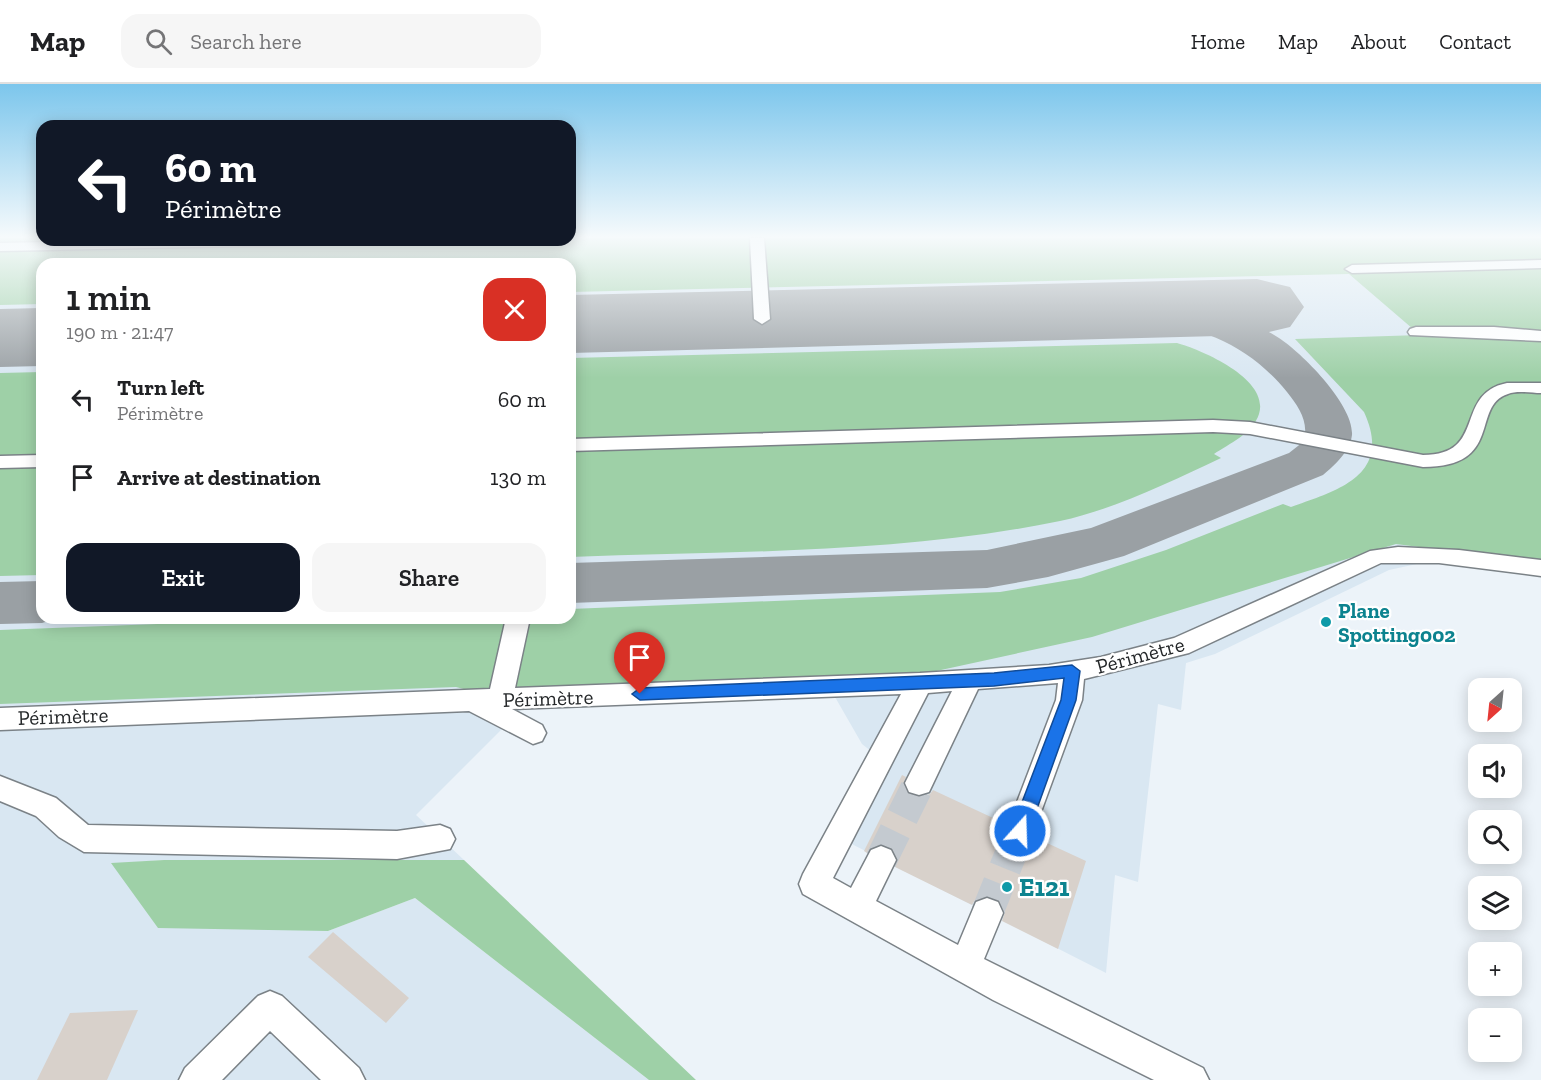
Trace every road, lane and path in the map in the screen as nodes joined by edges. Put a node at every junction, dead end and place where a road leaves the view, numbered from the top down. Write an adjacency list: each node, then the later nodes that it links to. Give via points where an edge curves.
1 (760, 284): 2 (lane)
2 (762, 319)
3 (1416, 332): 4 (lane)
4 (1541, 336)
5 (1541, 388): 6 (lane, via 1503,389 1489,400 1473,438 1460,454 1443,460 1424,461 1250,428 1214,426)
6 (576, 445)
7 (36, 461): 8 (lane)
8 (0, 462)
9 (1541, 568): 11 (lane, Périmètre, via 1436,555 1378,556 1180,646)
10 (517, 624): 14 (lane)
11 (1072, 671): 12 (lane, Périmètre); 20 (lane, via 1069,700)
12 (970, 680): 13 (lane, Périmètre); 18 (lane)
13 (920, 683): 14 (lane, Périmètre); 23 (lane, via 814,884)
14 (500, 700): 15 (lane, Périmètre)
15 (472, 701): 16 (lane, Périmètre); 17 (lane)
16 (0, 719)
17 (533, 733)
18 (919, 783)
19 (0, 788): 21 (lane, via 46,807 84,838 397,845)
20 (1020, 831)
21 (440, 839)
22 (881, 860): 23 (lane)
23 (857, 907): 25 (lane)
24 (987, 913): 25 (lane)
25 (965, 966): 28 (lane)
26 (197, 1080): 27 (lane, via 270,1008)
27 (347, 1080)
28 (1191, 1080)

